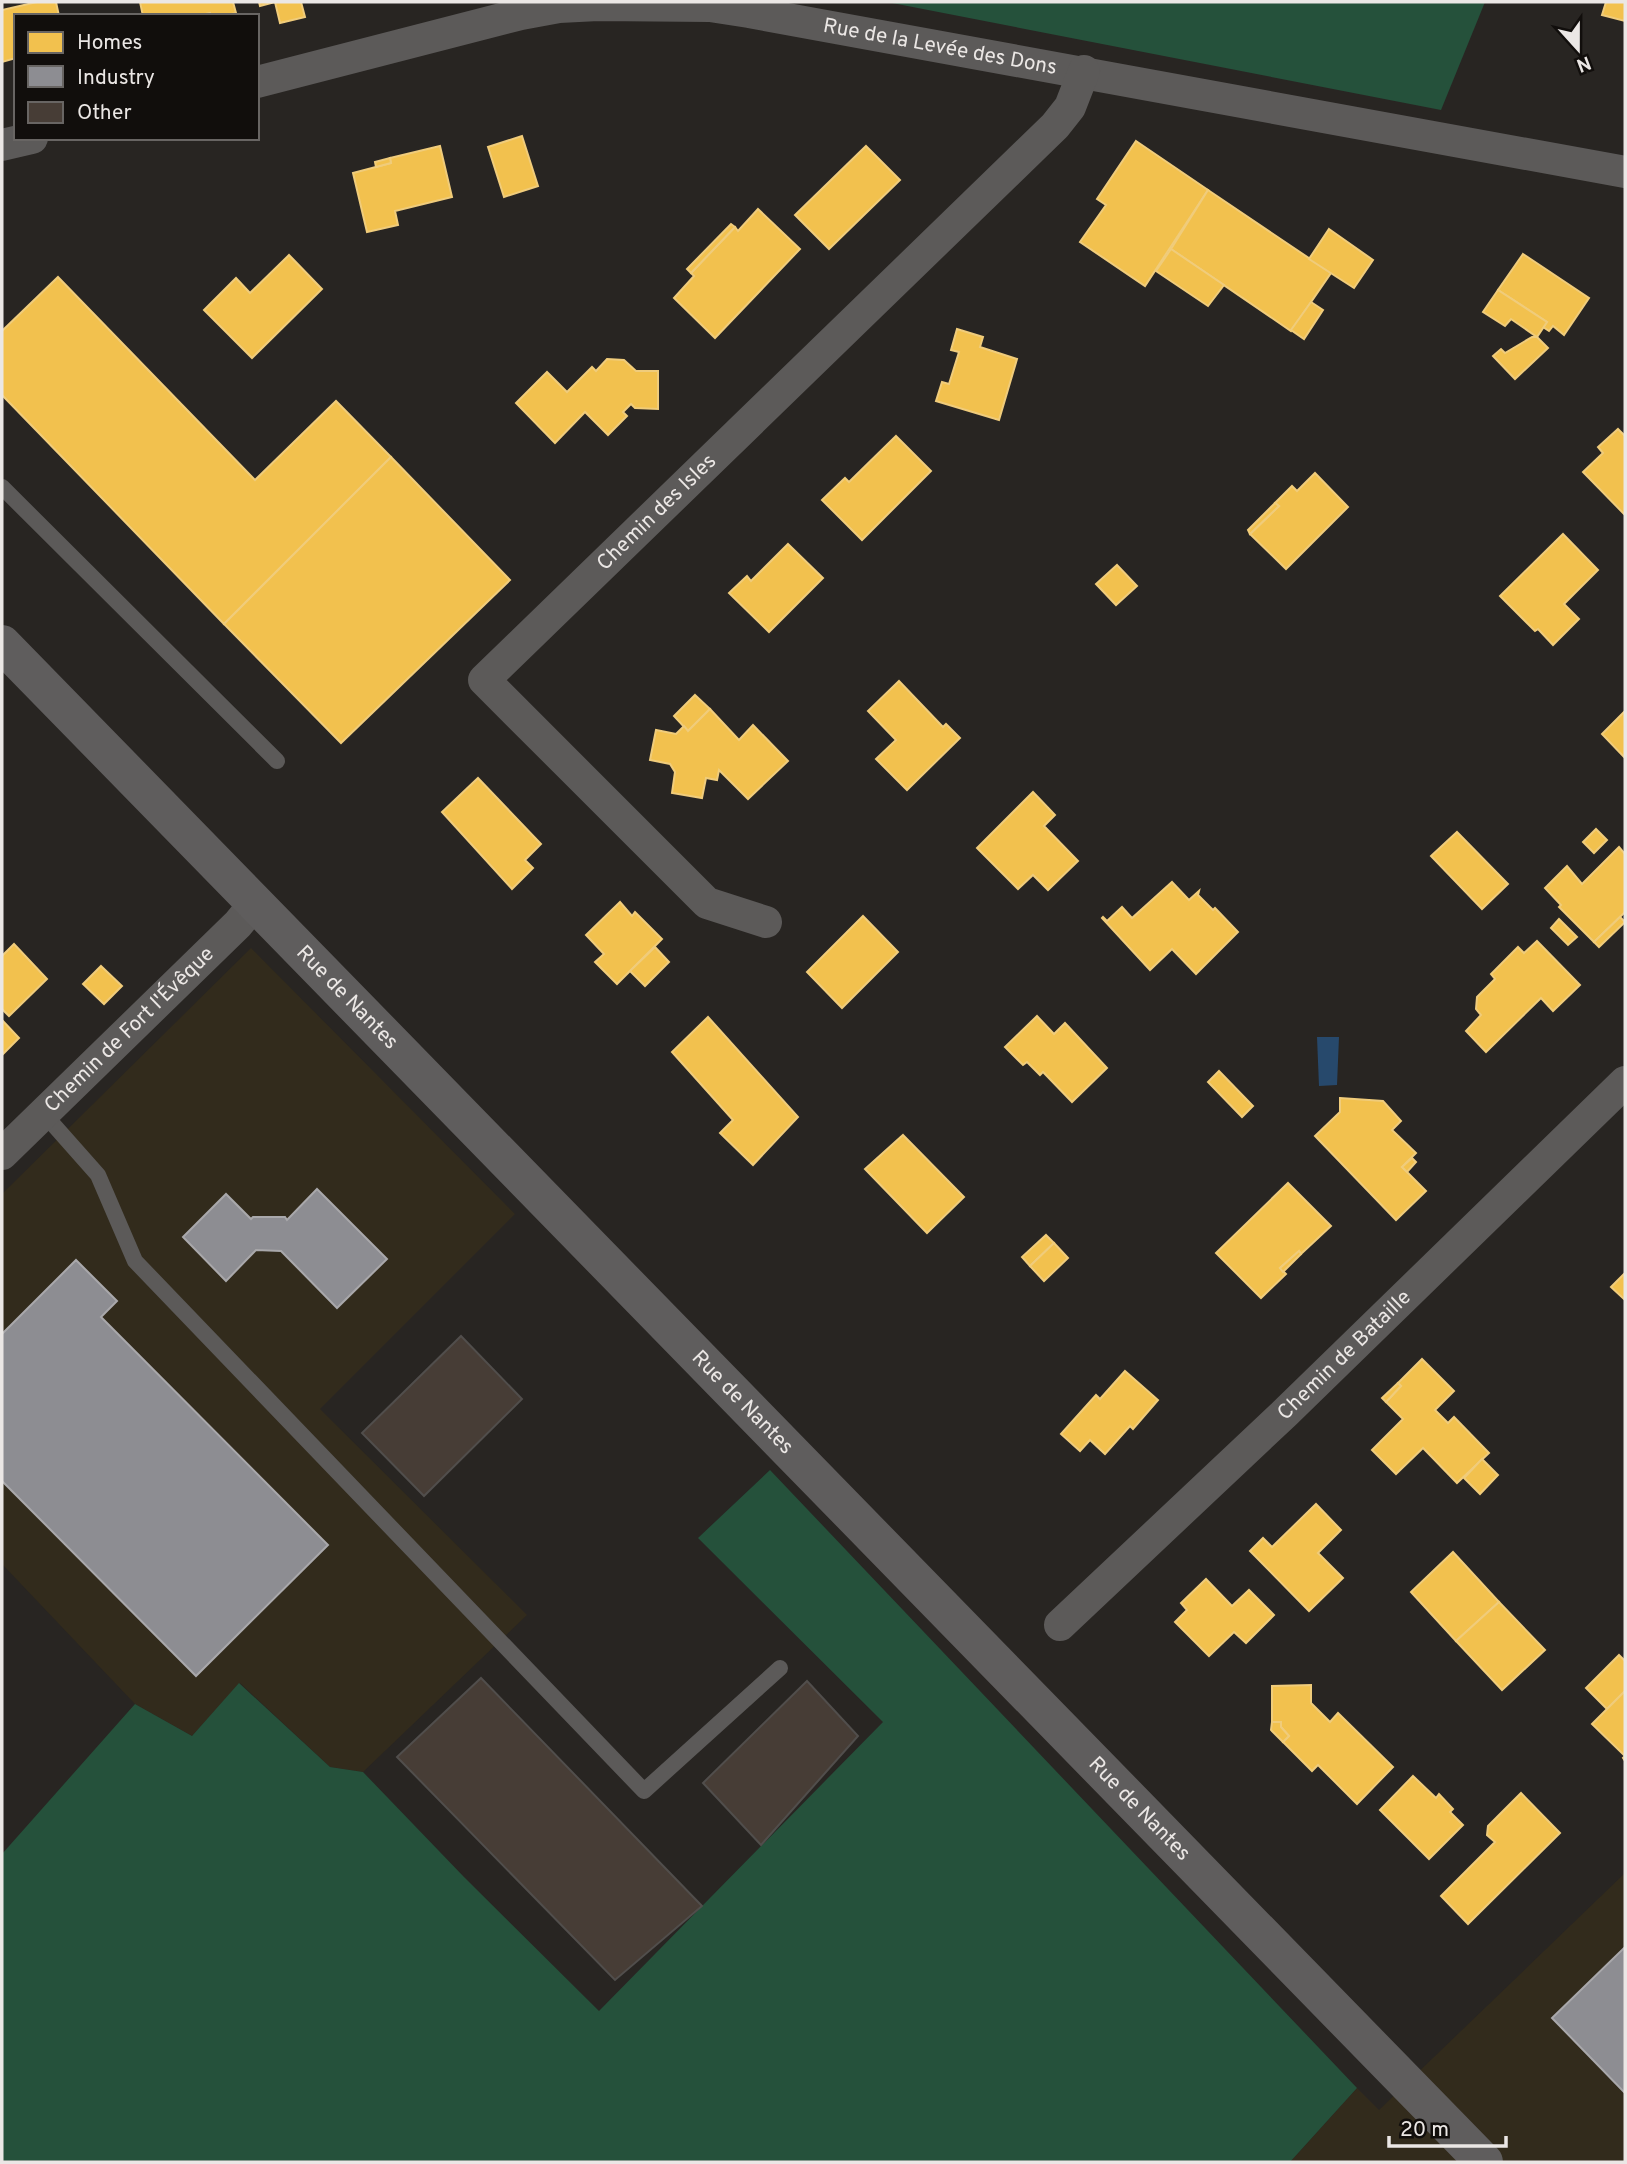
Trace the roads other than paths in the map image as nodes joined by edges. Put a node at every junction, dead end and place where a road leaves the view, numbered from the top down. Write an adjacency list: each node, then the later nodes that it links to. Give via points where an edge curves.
1 (1084, 71): 2 (street, Rue de la Levée des Dons, via 710,6 598,5 521,15); 5 (street, Rue de la Levée des Dons); 10 (street, Chemin des Isles, via 1070,107 1055,126 484,680 707,903)
2 (259, 81)
3 (23, 140): 4 (street)
4 (2, 145)
5 (1625, 172)
6 (2, 487): 8 (lane)
7 (2, 644): 9 (main road, Rue de Nantes)
8 (277, 761)
9 (255, 903): 12 (street, Chemin de Fort l'Évêque); 16 (main road, Rue de Nantes)
10 (766, 922)
11 (1625, 1082): 14 (street, Chemin de Bataille)
12 (44, 1114): 13 (street, Chemin de Fort l'Évêque); 15 (lane, via 98,1175 135,1261 645,1791)
13 (2, 1154)
14 (1060, 1625)
15 (780, 1668)
16 (1484, 2162)

